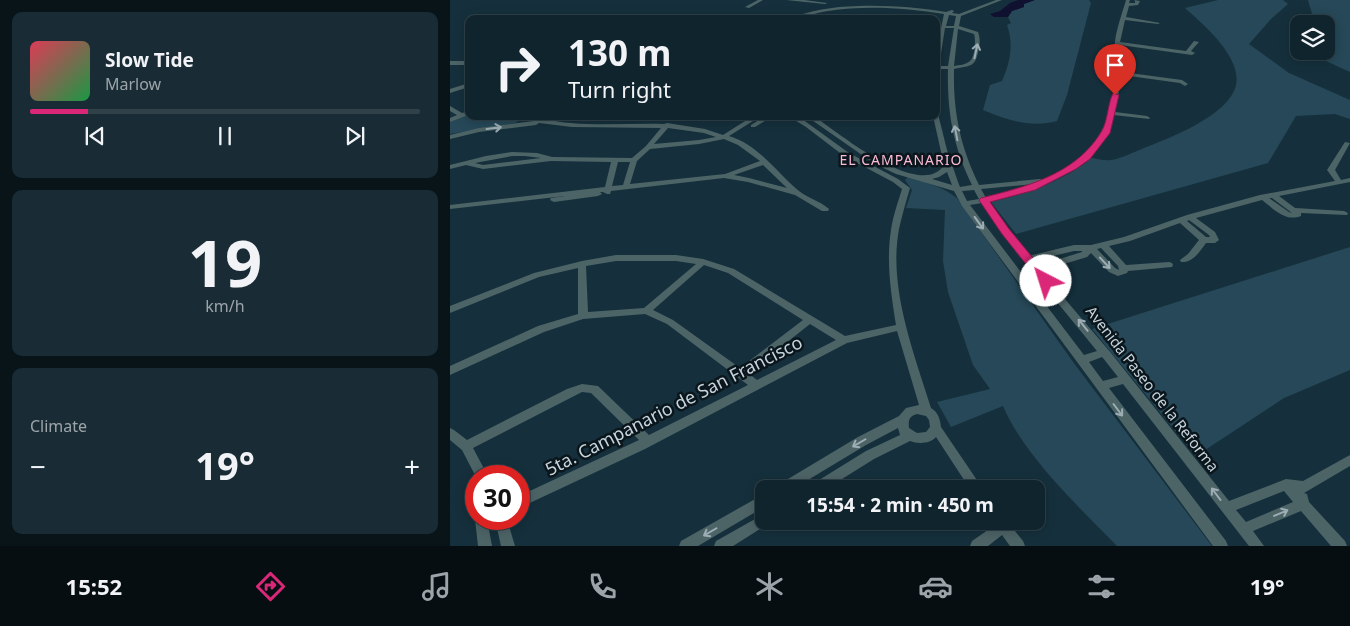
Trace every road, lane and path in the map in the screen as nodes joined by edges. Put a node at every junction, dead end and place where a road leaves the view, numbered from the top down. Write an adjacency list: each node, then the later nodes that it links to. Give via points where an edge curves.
1 (761, 0): 9 (street)
2 (788, 0): 6 (street)
3 (983, 0): 7 (street)
4 (1000, 0): 10 (street)
5 (1136, 0): 8 (street, via 1136,4)
6 (836, 3): 11 (street); 12 (street, via 906,6)
7 (974, 3)
8 (1127, 3): 13 (street)
9 (747, 7)
10 (957, 12): 12 (street); 16 (street, Avenida Paseo de la Reforma)
11 (800, 15)
12 (946, 15): 15 (street)
13 (1124, 18): 14 (street); 19 (street)
14 (1158, 23)
15 (945, 27): 16 (street); 17 (street)
16 (956, 27): 24 (street, Avenida Paseo de la Reforma); 24 (street, one-way to 16, via 974,60 978,38 976,33)
17 (940, 37)
18 (1196, 42): 20 (street)
19 (1118, 43): 20 (street); 25 (street)
20 (1190, 53)
21 (450, 61): 22 (street)
22 (465, 61)
23 (940, 67): 24 (street)
24 (952, 68): 56 (street, Avenida Paseo de la Reforma, one-way to 24, via 959,148 950,91)
25 (1119, 75): 25 (street, via 1184,84 1182,82); 29 (street)
26 (465, 84): 27 (street)
27 (450, 90)
28 (450, 108): 30 (street)
29 (1112, 113): 31 (street); 52 (street, via 1106,133 1087,157 1073,168)
30 (465, 115): 32 (street)
31 (1147, 118)
32 (451, 119)
33 (532, 120): 39 (street)
34 (753, 120): 42 (street)
35 (762, 120): 42 (street)
36 (798, 120): 54 (street, via 820,132 852,159)
37 (815, 120): 51 (street, via 877,163)
38 (937, 120): 48 (street)
39 (538, 122): 40 (street); 41 (street, one-way to 39)
40 (667, 125): 42 (street); 44 (street)
41 (450, 137)
42 (728, 138): 44 (street); 47 (street, via 746,146)
43 (1347, 143): 53 (street, via 1331,170 1333,176)
44 (648, 147): 45 (street)
45 (634, 160): 46 (street); 55 (street)
46 (615, 161): 49 (street, via 551,159 483,167 466,163); 58 (street)
47 (765, 162): 50 (street); 59 (street)
48 (947, 166): 51 (street, via 939,175); 57 (street)
49 (450, 167)
50 (724, 176): 55 (street); 59 (street)
51 (921, 179): 57 (street)
52 (1047, 180): 56 (street); 62 (street, via 1020,192)
53 (1346, 181): 60 (street)
54 (904, 186): 84 (street, via 906,191 898,215 893,257)
55 (626, 187): 58 (street)
56 (976, 188): 57 (street); 62 (street, Avenida Paseo de la Reforma)
57 (957, 189): 63 (street)
58 (607, 190): 64 (street, via 587,197 553,200 534,197)
59 (797, 193): 65 (street)
60 (1273, 195): 61 (street); 66 (street)
61 (1263, 197): 66 (street, via 1289,215 1298,214); 68 (street)
62 (984, 200): 63 (street); 73 (street, Avenida Paseo de la Reforma)
63 (965, 204): 87 (street, one-way to 87)
64 (450, 207)
65 (825, 209)
66 (1294, 210): 67 (street)
67 (1344, 213)
68 (1190, 217): 69 (street); 70 (street, via 1215,240)
69 (1181, 220): 70 (street); 71 (street)
70 (1204, 240): 74 (street, via 1192,256)
71 (1103, 245): 72 (street); 78 (street)
72 (1088, 249): 73 (street, via 1074,248); 78 (street, one-way to 78, via 1115,272 1122,272); 79 (street, via 1084,255)
73 (1028, 259): 79 (street, Avenida Paseo de la Reforma)
74 (1184, 260)
75 (703, 262): 76 (street, via 645,257); 81 (street); 83 (street, via 731,271)
76 (582, 264): 80 (street, via 537,275); 82 (street)
77 (1169, 265): 78 (street)
78 (1125, 268)
79 (1036, 269): 86 (street, Avenida Paseo de la Reforma, one-way to 79)
80 (450, 310)
81 (646, 311): 82 (street); 89 (street, via 670,322)
82 (583, 316): 88 (street, via 541,329)
83 (809, 320): 85 (street); 89 (street)
84 (901, 327): 85 (street, 5ta. Campanario de San Francisco); 93 (street)
85 (844, 340): 91 (street, 5ta. Campanario de San Francisco)
86 (1104, 353): 87 (street); 90 (street, Avenida Paseo de la Reforma)
87 (1081, 360): 92 (street)
88 (450, 371)
89 (741, 373): 91 (street)
90 (1125, 379): 92 (street); 110 (street, Avenida Paseo de la Reforma, one-way to 90)
91 (756, 385): 98 (street, 5ta. Campanario de San Francisco)
92 (1100, 386): 125 (street, one-way to 125)
93 (926, 410): 94 (street, via 908,412); 95 (street, via 935,417)
94 (902, 420): 97 (street); 102 (street, one-way to 102)
95 (936, 428): 97 (street, via 934,433 922,439); 104 (street)
96 (450, 433): 99 (street)
97 (909, 436): 103 (street)
98 (648, 441): 99 (street, via 594,389 582,388); 107 (street, 5ta. Campanario de San Francisco)
99 (466, 446): 101 (street)
100 (1350, 460): 106 (street)
101 (476, 465)
102 (797, 480)
103 (830, 480)
104 (971, 480)
105 (1286, 485): 106 (street); 108 (street); 110 (street)
106 (1304, 487): 108 (street)
107 (530, 497)
108 (1303, 504): 113 (street, one-way to 108); 127 (street)
109 (755, 505): 111 (street)
110 (1226, 508): 113 (street, Avenida Paseo de la Reforma)
111 (734, 518): 118 (street); 121 (street, one-way to 121)
112 (755, 526): 118 (street)
113 (1243, 529): 126 (street, Avenida Paseo de la Reforma)
114 (483, 530): 119 (street)
115 (504, 530): 120 (street)
116 (995, 530): 123 (street)
117 (1006, 530): 124 (street)
118 (742, 534): 122 (street)
119 (485, 546)
120 (508, 546)
121 (686, 546)
122 (721, 546)
123 (978, 546)
124 (1018, 546)
125 (1221, 546)
126 (1257, 546)
127 (1340, 546)

